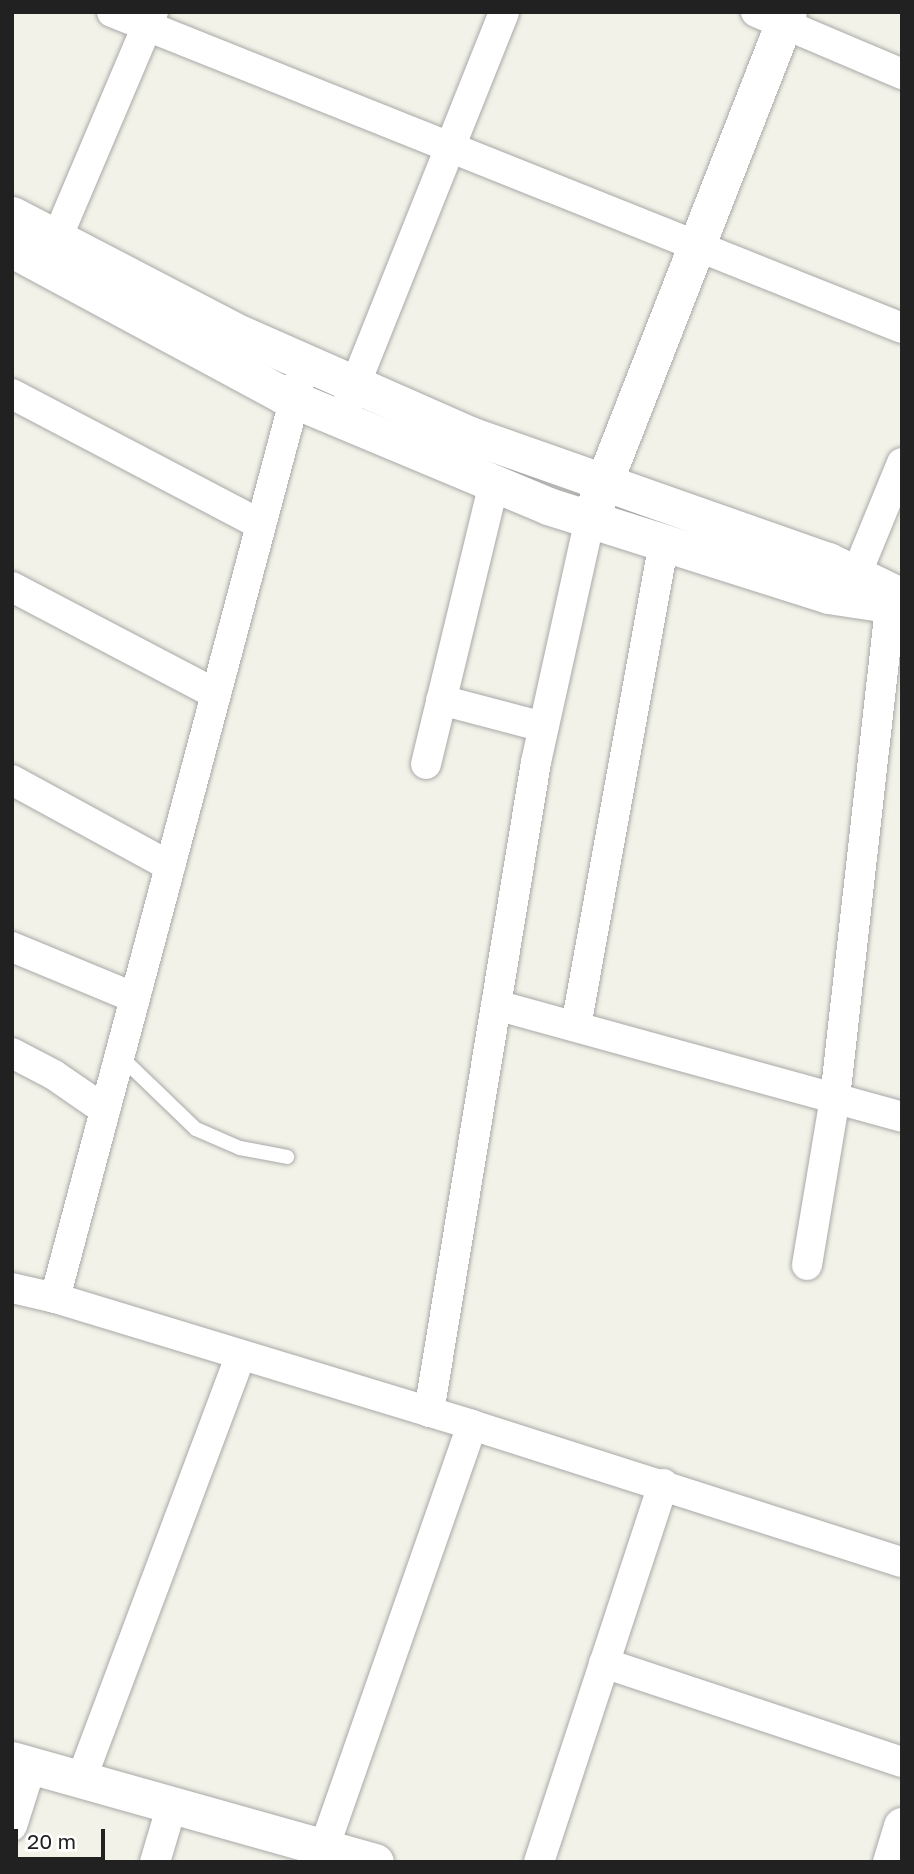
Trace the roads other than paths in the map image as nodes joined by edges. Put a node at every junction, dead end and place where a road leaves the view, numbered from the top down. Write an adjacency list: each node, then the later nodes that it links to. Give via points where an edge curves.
1 (112, 12): 4 (street)
2 (504, 12): 6 (street)
3 (776, 16): 5 (street); 9 (street)
4 (150, 20): 6 (street); 8 (street)
5 (902, 74)
6 (450, 146): 9 (street); 13 (street)
7 (12, 215): 8 (street)
8 (57, 238): 12 (street, via 243,335)
9 (697, 244): 11 (street); 18 (street)
10 (12, 249): 15 (street)
11 (902, 328)
12 (305, 362): 13 (street); 15 (street)
13 (353, 383): 16 (street); 18 (street, via 470,435)
14 (12, 394): 21 (street)
15 (295, 400): 16 (street); 21 (street)
16 (341, 420): 19 (street)
17 (902, 463): 23 (street)
18 (603, 482): 20 (street); 23 (street)
19 (494, 483): 20 (street); 27 (street)
20 (590, 519): 22 (street); 28 (street)
21 (261, 524): 26 (street)
22 (664, 543): 25 (street, via 828,595); 35 (street)
23 (856, 575): 25 (street)
24 (12, 587): 26 (street)
25 (898, 602): 38 (street)
26 (216, 694): 31 (street)
27 (441, 700): 28 (street); 29 (street)
28 (543, 727): 34 (street)
29 (426, 764)
30 (12, 780): 31 (street)
31 (170, 866): 33 (street)
32 (12, 947): 33 (street)
33 (135, 999): 37 (street)
34 (496, 1004): 35 (street); 46 (street)
35 (576, 1026): 38 (street)
36 (12, 1054): 39 (street, via 54,1075)
37 (120, 1055): 39 (street); 41 (lane, via 196,1129 240,1148)
38 (835, 1098): 40 (street); 42 (street)
39 (105, 1110): 44 (street)
40 (902, 1117)
41 (287, 1157)
42 (807, 1265)
43 (12, 1290): 44 (street)
44 (55, 1298): 45 (street)
45 (240, 1354): 46 (street); 53 (street)
46 (429, 1412): 47 (street)
47 (472, 1424): 48 (street); 57 (street)
48 (663, 1484): 49 (street); 50 (street)
49 (902, 1562)
50 (604, 1663): 51 (street); 60 (street)
51 (902, 1762)
52 (21, 1763): 53 (street); 55 (street)
53 (81, 1780): 54 (street)
54 (172, 1805): 57 (street); 58 (street)
55 (12, 1826)
56 (902, 1826): 61 (street)
57 (324, 1847): 59 (street)
58 (155, 1862)
59 (374, 1862)
60 (539, 1862)
61 (891, 1862)

